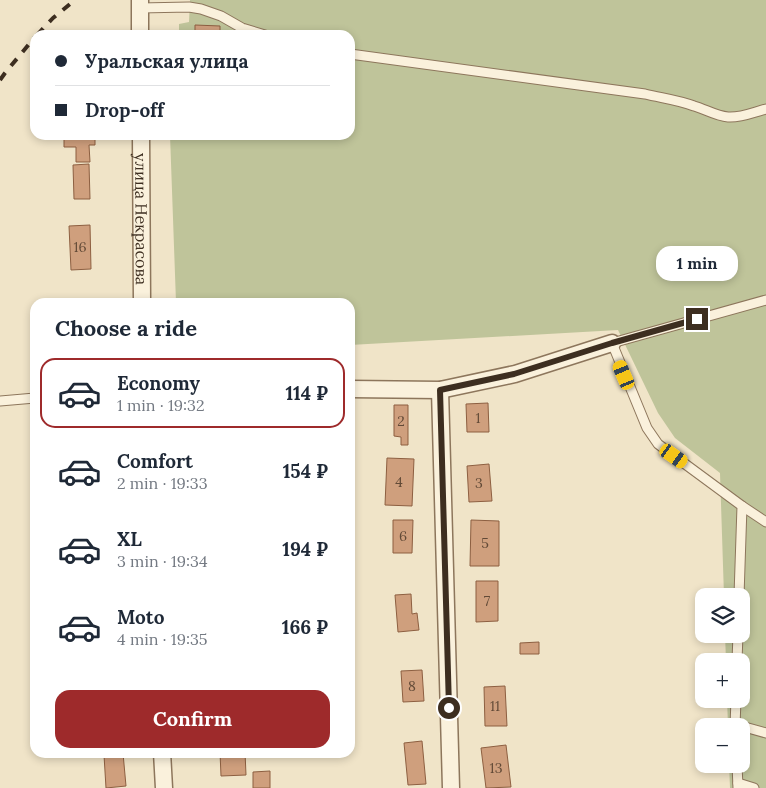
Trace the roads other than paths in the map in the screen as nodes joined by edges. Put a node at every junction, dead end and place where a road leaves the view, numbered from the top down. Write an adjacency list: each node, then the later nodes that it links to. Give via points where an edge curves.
1 (140, 4): 2 (street); 3 (lane, via 201,9)
2 (140, 30)
3 (249, 30)
4 (355, 55): 5 (lane, via 644,94 727,117)
5 (766, 109)
6 (141, 140): 7 (street, улица Некрасова)
7 (142, 298)
8 (766, 300): 9 (lane)
9 (612, 343): 11 (street, via 514,374); 14 (lane, via 647,428 658,444)
10 (355, 388): 11 (street)
11 (440, 390): 23 (street)
12 (30, 398): 13 (lane)
13 (0, 401)
14 (742, 506): 15 (lane); 16 (lane)
15 (766, 522)
16 (739, 588)
17 (750, 729): 18 (lane)
18 (766, 733)
19 (162, 758): 22 (street)
20 (737, 773): 21 (lane)
21 (738, 786): 24 (lane)
22 (164, 788)
23 (451, 788)
24 (754, 788)

